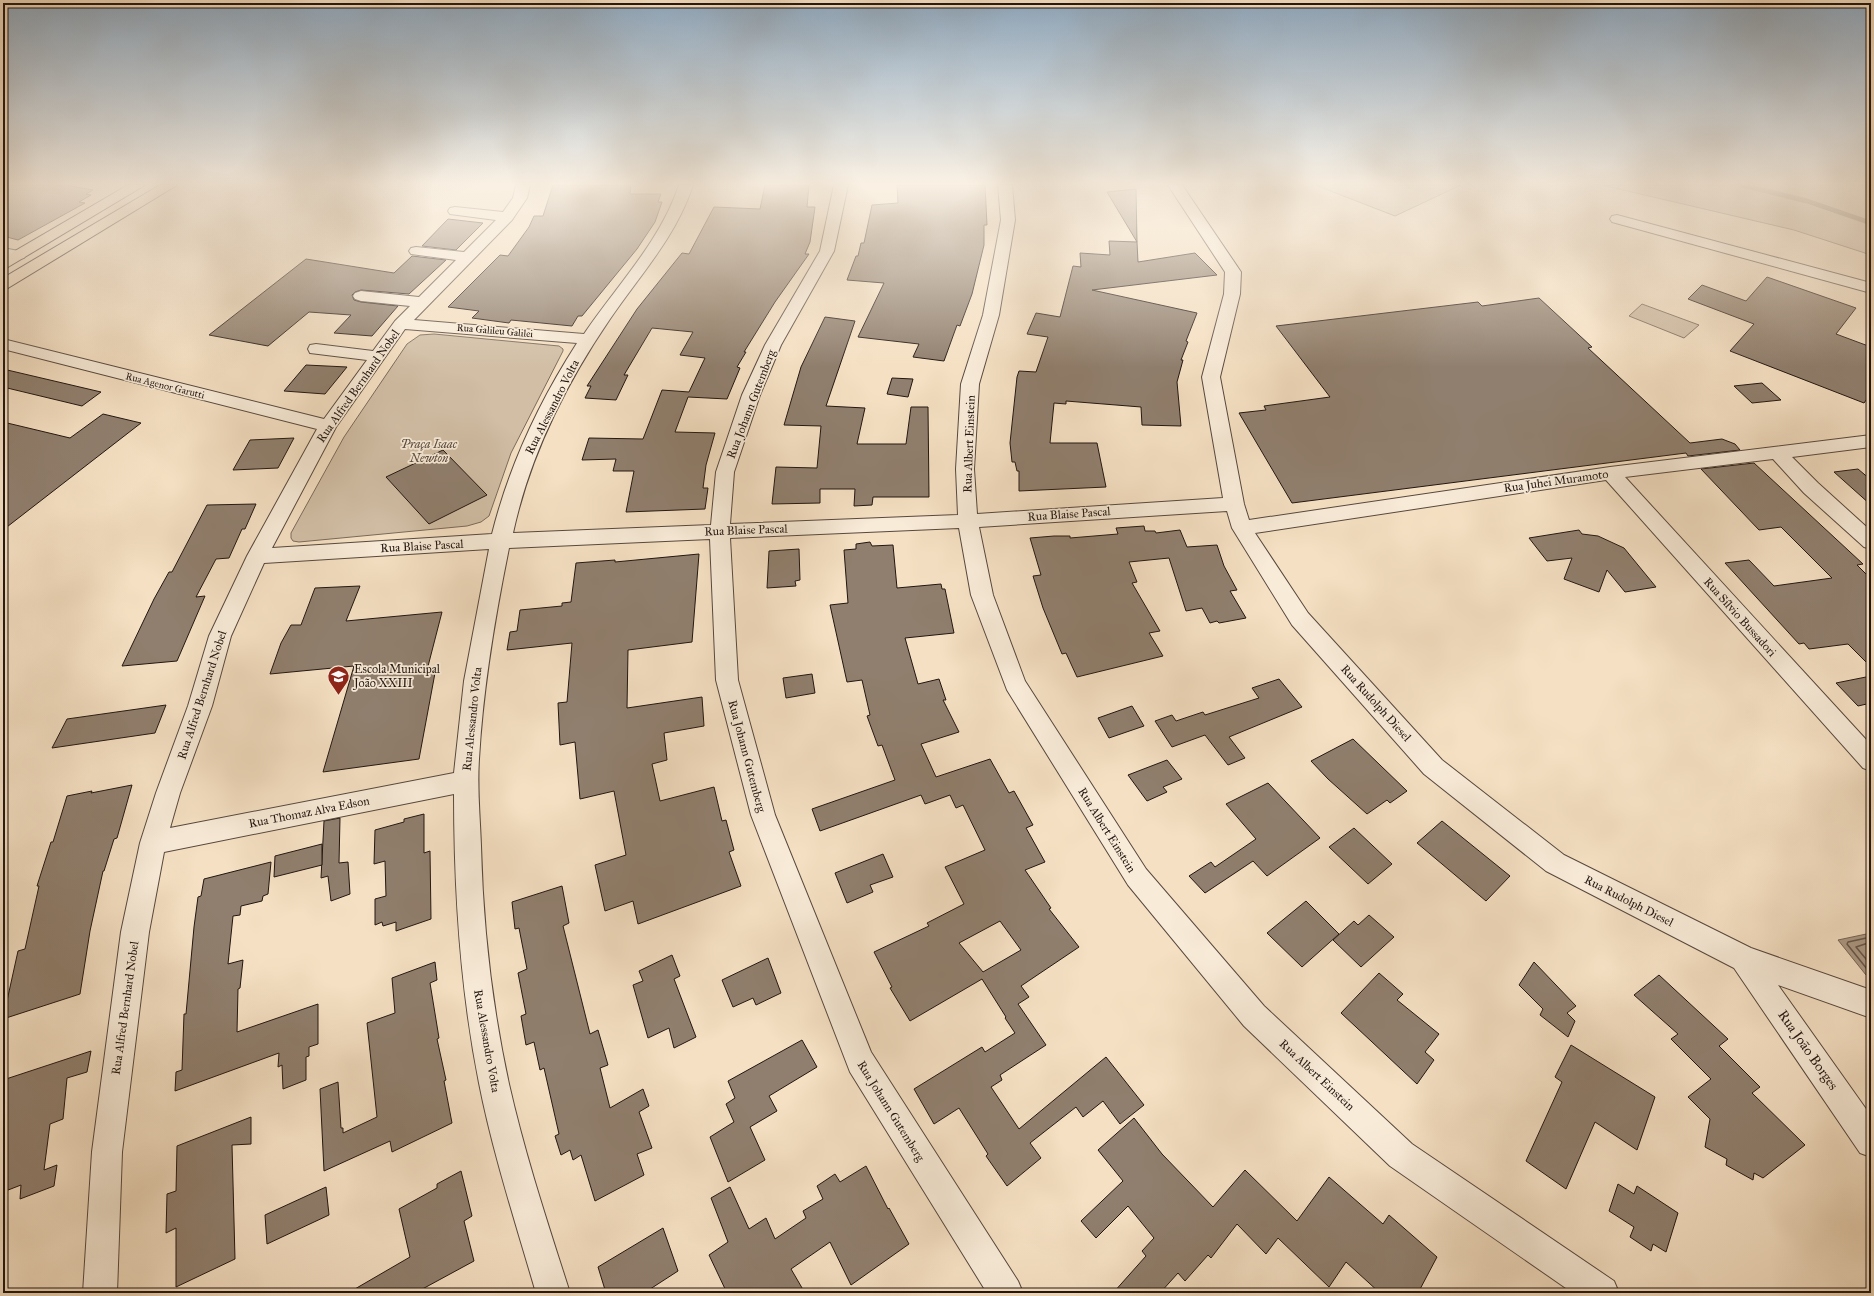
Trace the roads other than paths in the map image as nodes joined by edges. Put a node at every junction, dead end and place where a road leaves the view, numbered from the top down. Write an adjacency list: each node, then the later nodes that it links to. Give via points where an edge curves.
1 (35, 245): 11 (main road)
2 (69, 245): 14 (main road)
3 (479, 245): 12 (street, Rua Alfred Bernhard Nobel)
4 (656, 245): 19 (street, Rua Alessandro Volta)
5 (828, 245): 30 (street, Rua Johann Gutemberg, via 773,345 751,396 725,472)
6 (1003, 245): 28 (street, Rua Albert Einstein, via 991,315 970,384 965,469)
7 (1215, 245): 27 (street, Rua Rudolph Diesel, via 1233,272 1232,294 1211,377)
8 (1714, 245): 15 (street)
9 (416, 251): 12 (street)
10 (3, 252): 11 (street)
11 (19, 255): 13 (main road)
12 (467, 257): 17 (street, Rua Alfred Bernhard Nobel)
13 (3, 264)
14 (3, 285)
15 (1871, 288)
16 (361, 296): 17 (street)
17 (422, 302): 18 (street, Rua Alfred Bernhard Nobel)
18 (401, 324): 19 (street, Rua Galileu Galilei); 22 (street, Rua Alfred Bernhard Nobel)
19 (588, 339): 31 (street, Rua Alessandro Volta, via 538,429 513,492)
20 (3, 344): 23 (street, Rua Agenor Garutti)
21 (316, 349): 22 (street)
22 (378, 356): 23 (street, Rua Alfred Bernhard Nobel)
23 (328, 426): 33 (street, Rua Alfred Bernhard Nobel)
24 (1871, 441): 25 (street, Rua Juhei Muramoto)
25 (1778, 452): 26 (street, Rua Juhei Muramoto); 32 (street, via 1811,488)
26 (1610, 473): 29 (street, Rua Juhei Muramoto); 34 (street, Rua Sílvio Bussadori)
27 (1234, 504): 28 (street, Rua Blaise Pascal); 29 (street, Rua Rudolph Diesel)
28 (968, 521): 30 (street, Rua Blaise Pascal); 43 (street, Rua Albert Einstein, via 982,595 1015,684 1137,877 1254,1016 1401,1155)
29 (1242, 528): 37 (street, Rua Rudolph Diesel, via 1300,619 1433,767 1555,863)
30 (720, 531): 31 (street, Rua Blaise Pascal); 42 (street, Rua Johann Gutemberg, via 727,680 763,815 860,1062)
31 (500, 541): 33 (street, Rua Blaise Pascal); 35 (street, Rua Alessandro Volta, via 481,642)
32 (1871, 542)
33 (257, 556): 36 (street, Rua Alfred Bernhard Nobel, via 220,636 200,706 168,793)
34 (1871, 760)
35 (466, 780): 36 (street, Rua Thomaz Alva Edson); 41 (street, Rua Alessandro Volta, via 472,933 487,1049 502,1119)
36 (153, 843): 40 (street, Rua Alfred Bernhard Nobel, via 135,932 115,1084 107,1152)
37 (1744, 959): 38 (street, Rua Rudolph Diesel); 39 (street, Rua João Borges)
38 (1871, 1004)
39 (1871, 1142)
40 (100, 1293)
41 (553, 1293)
42 (1006, 1293)
43 (1602, 1293)

